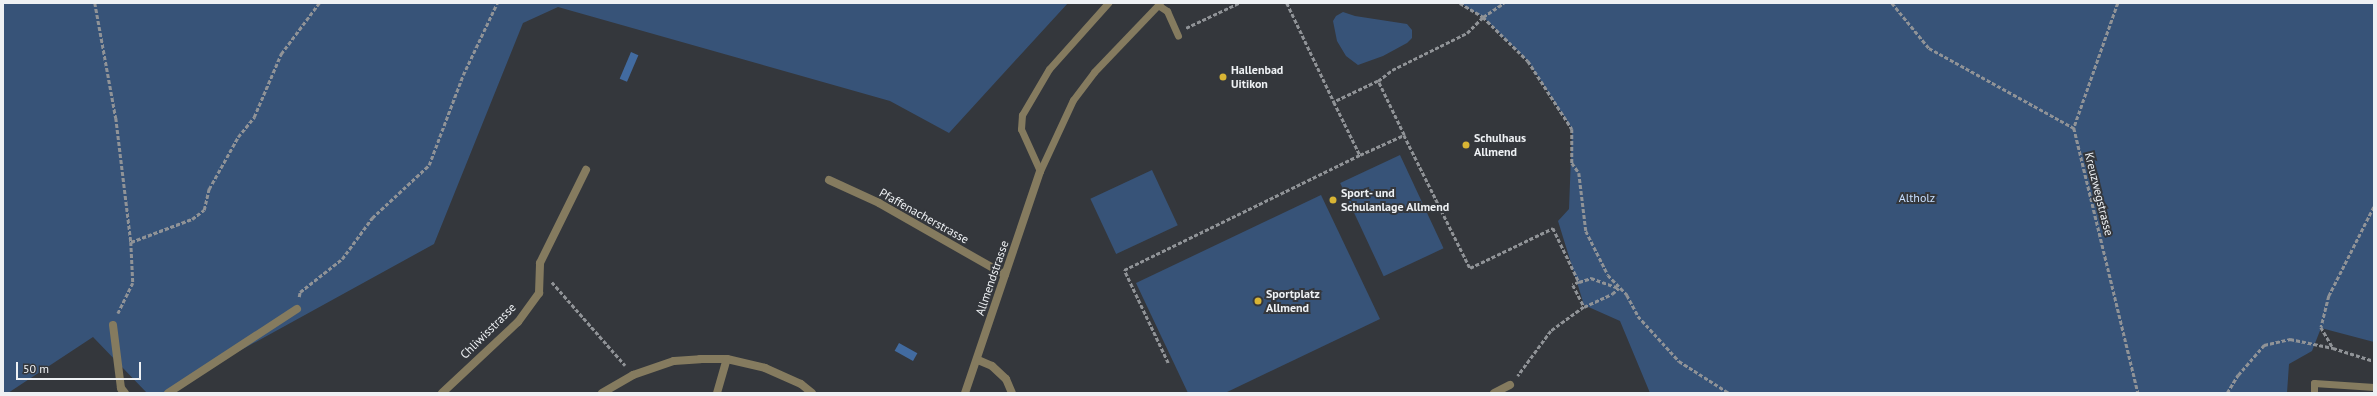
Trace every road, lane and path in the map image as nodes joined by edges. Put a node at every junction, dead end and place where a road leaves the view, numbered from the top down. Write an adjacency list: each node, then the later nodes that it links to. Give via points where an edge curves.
1 (95, 3): 23 (path, via 116,118)
2 (319, 3): 23 (path, via 280,54 254,117 238,137 208,189 204,210 192,218)
3 (497, 3): 29 (path, via 463,75 429,165 372,218 342,259 300,292)
4 (1108, 3): 20 (lane, via 1049,70 1022,115 1021,129)
5 (1239, 3): 13 (path)
6 (1287, 3): 15 (path)
7 (1460, 3): 12 (path)
8 (1504, 3): 12 (path)
9 (1892, 3): 16 (path, via 1929,48)
10 (2118, 3): 16 (path)
11 (1159, 4): 13 (lane, via 1167,12); 20 (lane, via 1094,72 1073,100)
12 (1483, 17): 14 (path, via 1467,33 1392,70); 27 (path, via 1528,61 1572,129 1572,163 1579,173 1586,231 1608,275)
13 (1178, 34)
14 (1378, 81): 15 (path); 17 (path)
15 (1334, 102): 18 (path)
16 (2074, 128): 49 (path, Kreuzwegstrasse)
17 (1404, 135): 18 (path); 26 (path, via 1470,268 1553,228)
18 (1360, 155): 35 (path, via 1124,270)
19 (586, 170): 24 (street, Chliwisstrasse, via 540,263)
20 (1040, 171): 25 (street, Allmendstrasse)
21 (829, 180): 25 (street, Pfaffenacherstrasse, via 879,203)
22 (2374, 207): 31 (path, via 2329,296 2321,328)
23 (131, 242): 30 (path, via 133,283)
24 (540, 269): 36 (path); 41 (street, Chliwisstrasse, via 539,293 518,322)
25 (1005, 275): 33 (street, Allmendstrasse)
26 (1579, 282): 27 (path, via 1591,278); 28 (path, via 1573,285)
27 (1619, 288): 28 (path); 48 (path, via 1627,295 1638,316 1679,361)
28 (1584, 307): 37 (path, via 1551,331)
29 (297, 309): 40 (street)
30 (113, 325): 39 (street, via 121,388)
31 (2333, 348): 34 (path); 50 (path, via 2290,338 2264,345 2238,375)
32 (727, 359): 36 (street, via 674,361); 43 (street); 44 (street, via 765,368 801,384)
33 (978, 360): 45 (street, Allmendstrasse); 46 (street, via 992,366 1006,379)
34 (2374, 362)
35 (1168, 363)
36 (633, 375): 42 (street)
37 (1510, 385): 47 (street)
38 (2374, 387): 51 (lane, via 2314,383)
39 (126, 393)
40 (168, 393)
41 (442, 393)
42 (602, 393)
43 (717, 393)
44 (812, 393)
45 (966, 393)
46 (1012, 393)
47 (1494, 393)
48 (1729, 393)
49 (2138, 393)
50 (2228, 393)
51 (2314, 393)

